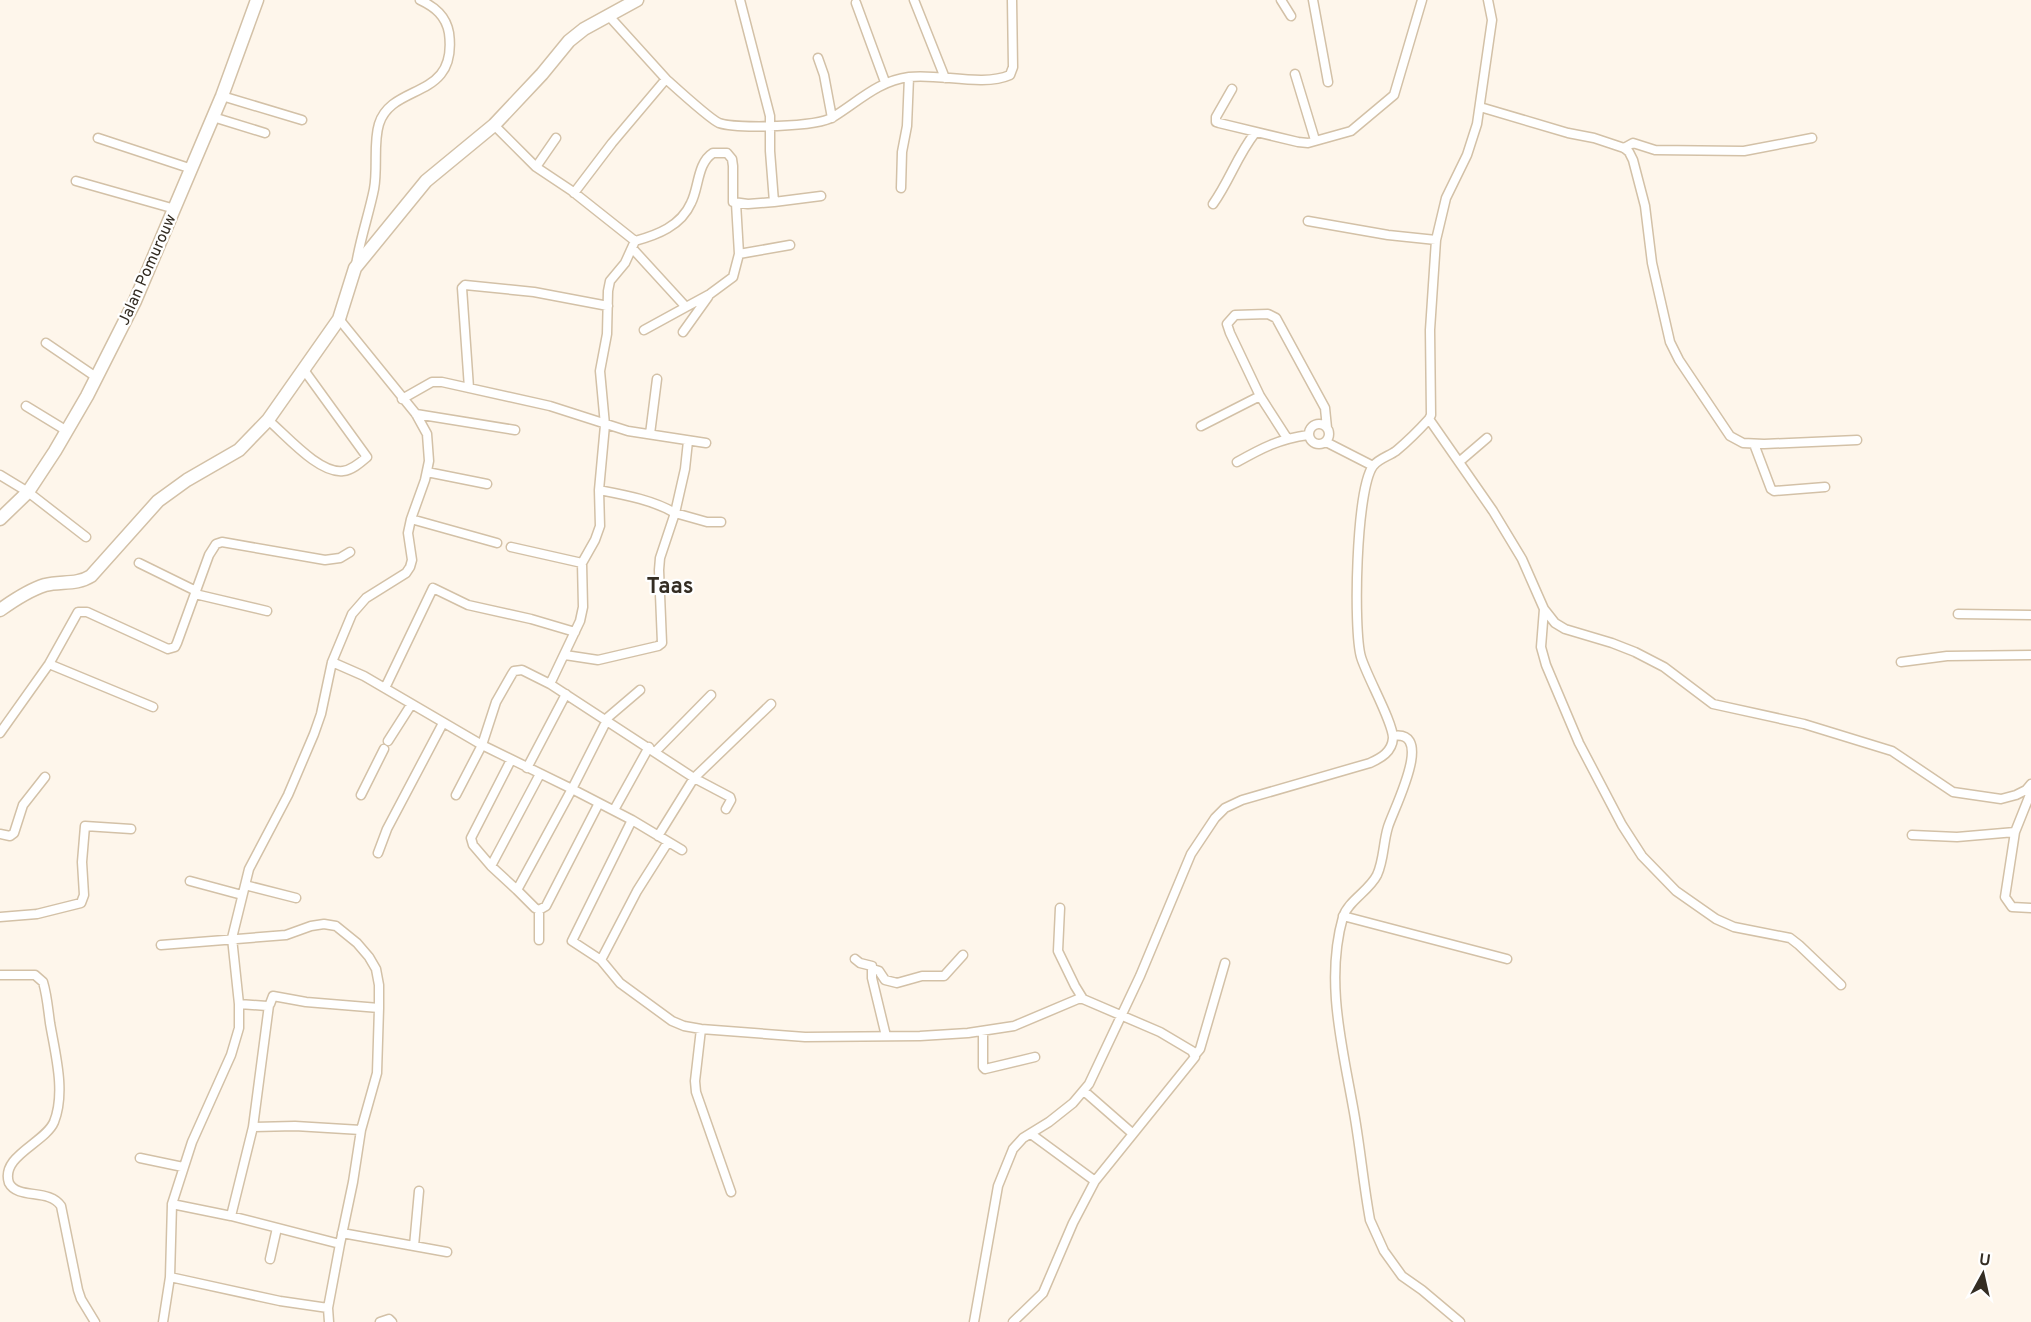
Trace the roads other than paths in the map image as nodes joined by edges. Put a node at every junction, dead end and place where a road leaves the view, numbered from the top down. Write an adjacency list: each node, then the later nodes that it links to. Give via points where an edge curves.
1 (257, 0): 23 (street, Jalan Pomurouw)
2 (420, 0): 11 (street)
3 (637, 0): 13 (street)
4 (740, 0): 29 (street)
5 (914, 0): 19 (street)
6 (1012, 0): 19 (street, via 1010,75)
7 (1281, 0): 14 (street)
8 (1313, 0): 21 (street)
9 (1422, 0): 35 (street, via 1394,95 1351,131)
10 (1488, 0): 24 (street, via 1492,20)
11 (434, 3): 52 (street, via 448,25 450,53 445,70 392,106 379,124 374,189)
12 (856, 3): 20 (street)
13 (608, 15): 17 (street); 28 (street, via 569,41)
14 (1291, 16)
15 (818, 58): 26 (street)
16 (1295, 74): 35 (street)
17 (663, 76): 29 (street, via 720,123); 41 (street)
18 (909, 77): 19 (street); 20 (street); 40 (street)
19 (945, 78)
20 (885, 82): 26 (street)
21 (1328, 82)
22 (1232, 89): 31 (street, via 1216,122)
23 (222, 96): 25 (street, Jalan Pomurouw); 27 (street)
24 (1480, 106): 36 (street); 48 (street, via 1474,139 1446,198)
25 (213, 117): 30 (street); 38 (street, Jalan Pomurouw)
26 (832, 118): 29 (street, via 816,123)
27 (302, 120)
28 (494, 125): 37 (street); 52 (street, via 426,181)
29 (770, 125): 43 (street)
30 (265, 133)
31 (1256, 133): 35 (street); 45 (street)
32 (98, 138): 38 (street)
33 (556, 138): 37 (street)
34 (1812, 138): 36 (street, via 1744,151 1655,150 1633,143)
35 (1307, 142)
36 (1624, 148): 83 (street, via 1633,160 1645,206 1652,263 1670,342 1730,436)
37 (536, 167): 41 (street)
38 (192, 169): 46 (street, Jalan Pomurouw)
39 (76, 181): 46 (street)
40 (901, 189)
41 (571, 191): 49 (street)
42 (821, 196): 43 (street)
43 (774, 202): 44 (street)
44 (736, 203): 49 (street, via 732,198 730,155 713,153 706,160 692,202 683,216 669,228); 51 (street)
45 (1212, 204)
46 (175, 209): 61 (street, Jalan Pomurouw)
47 (1308, 221): 48 (street)
48 (1436, 240): 68 (street)
49 (633, 244): 54 (street, via 625,263 610,281); 55 (street)
50 (790, 245): 51 (street)
51 (739, 254): 53 (street, via 733,277)
52 (355, 268): 56 (street)
53 (710, 294): 55 (street); 58 (street)
54 (608, 306): 63 (street, via 534,292 463,286); 70 (street, via 600,372)
55 (686, 307): 57 (street)
56 (339, 319): 60 (street); 65 (street)
57 (644, 330)
58 (683, 332)
59 (46, 343): 61 (street)
60 (304, 370): 69 (street); 69 (street, via 367,458 346,471 334,471 307,455)
61 (96, 377): 74 (street, Jalan Pomurouw)
62 (657, 379): 75 (street)
63 (468, 388): 65 (street, via 432,382); 70 (street, via 550,406)
64 (1260, 396): 71 (street); 72 (street, via 1227,324 1235,315 1268,314 1276,318 1325,408); 77 (street)
65 (402, 399): 67 (street)
66 (26, 406): 74 (street)
67 (416, 414): 73 (street); 87 (street, via 427,435)
68 (1429, 419): 85 (street); 86 (street)
69 (268, 420): 105 (street, via 238,450 158,501 84,581 46,585)
70 (605, 424): 75 (street); 91 (street)
71 (1201, 426)
72 (1327, 428): 76 (street, via 1317,424); 81 (street)
73 (515, 430)
74 (67, 431): 92 (street, Jalan Pomurouw)
75 (650, 434): 80 (street)
76 (1308, 435): 77 (street); 81 (street, via 1315,444)
77 (1287, 438): 84 (street)
78 (1487, 438): 85 (street)
79 (1857, 440): 83 (street)
80 (688, 441): 82 (street); 93 (street)
81 (1326, 442): 86 (street)
82 (706, 443)
83 (1754, 444): 90 (street, via 1774,491)
84 (1237, 462)
85 (1459, 462): 104 (street, via 1516,549)
86 (1373, 466): 126 (street, via 1362,507 1358,646)
87 (427, 472): 89 (street); 95 (street)
88 (0, 475): 92 (street)
89 (487, 484)
90 (1825, 487)
91 (599, 490): 93 (street, via 638,498); 102 (street, via 598,532)
92 (28, 492): 94 (street, Jalan Pomurouw); 97 (street)
93 (675, 513): 96 (street); 110 (street, via 660,558 662,643 604,660)
94 (0, 519)
95 (411, 519): 98 (street); 112 (street, via 410,567 358,605)
96 (721, 522)
97 (86, 537)
98 (497, 543)
99 (511, 547): 102 (street)
100 (350, 552): 103 (street, via 325,560 222,542 213,547)
101 (139, 563): 103 (street)
102 (582, 563): 109 (street, via 583,607)
103 (196, 593): 106 (street); 114 (street, via 175,647 162,648 81,611)
104 (1544, 609): 134 (street, via 1555,623 1568,630 1612,643 1664,667 1713,704 1824,729 1892,751 1953,792 2001,799 2026,790); 172 (street, via 1541,647 1546,665 1579,743 1642,856 1676,891 1716,919 1734,927 1790,938)
105 (0, 610)
106 (267, 611)
107 (1958, 614): 108 (street)
108 (2031, 615)
109 (575, 632): 110 (street); 116 (street, via 477,607 433,588)
110 (565, 655): 115 (street)
111 (2031, 655): 113 (street, via 1947,656)
112 (332, 662): 116 (street); 153 (street, via 314,734)
113 (1900, 662)
114 (49, 664): 122 (street); 125 (street)
115 (550, 684): 118 (street); 127 (street, via 522,670 514,671 499,696)
116 (385, 688): 120 (street)
117 (640, 690): 123 (street)
118 (566, 694): 123 (street); 130 (street)
119 (711, 694): 128 (street)
120 (407, 702): 124 (street); 137 (street)
121 (771, 704): 133 (street)
122 (153, 707)
123 (606, 719): 128 (street); 135 (street)
124 (443, 723): 127 (street); 150 (street)
125 (0, 733)
126 (1393, 736): 160 (street, via 1406,736 1412,746 1412,760 1387,830 1382,865); 177 (street, via 1392,747 1378,759 1258,794 1225,808 1215,818 1191,854)
127 (482, 745): 129 (street); 138 (street)
128 (653, 749): 133 (street); 141 (street)
129 (511, 760): 130 (street); 151 (street, via 471,838)
130 (527, 768): 131 (street)
131 (540, 774): 135 (street); 151 (street)
132 (45, 777): 145 (street, via 23,805 14,833)
133 (694, 778): 140 (street, via 730,797); 147 (street)
134 (2031, 784)
135 (572, 789): 139 (street); 154 (street)
136 (2031, 792): 144 (street)
137 (361, 795)
138 (456, 795)
139 (599, 803): 141 (street); 159 (street, via 546,906)
140 (726, 809)
141 (614, 810): 142 (street)
142 (632, 819): 147 (street); 168 (street, via 573,936 575,944)
143 (131, 829): 161 (street, via 85,826 81,903 37,914)
144 (2016, 832): 146 (street, via 1957,837); 158 (street, via 2006,901 2012,907)
145 (0, 834)
146 (1912, 835)
147 (658, 836): 148 (street)
148 (668, 842): 149 (street); 168 (street)
149 (682, 850)
150 (378, 853)
151 (491, 866): 154 (street)
152 (189, 881): 155 (street)
153 (245, 885): 155 (street); 156 (street)
154 (517, 890): 159 (street)
155 (242, 895): 162 (street)
156 (296, 898)
157 (1060, 908): 173 (street, via 1058,951)
158 (2031, 908)
159 (539, 910): 163 (street)
160 (1343, 916): 167 (street); 210 (street, via 1335,967 1336,1008 1371,1220 1384,1251 1402,1276)
161 (0, 917)
162 (232, 938): 164 (street); 174 (street); 176 (street, via 286,935 324,924 336,926 369,957 378,976)
163 (539, 940)
164 (161, 945)
165 (963, 955): 170 (street, via 942,976 893,983)
166 (855, 959): 170 (street)
167 (1507, 959)
168 (601, 960): 178 (street, via 620,983 672,1022)
169 (1225, 963): 181 (street)
170 (873, 969): 180 (street)
171 (0, 975): 203 (street, via 35,975 42,980 58,1084 51,1129 11,1160 6,1172 8,1181 16,1190 48,1196 61,1206 78,1290)
172 (1841, 985)
173 (1083, 999): 177 (street); 179 (street, via 1014,1026)
174 (239, 1004): 175 (street); 189 (street, via 239,1028 231,1055)
175 (269, 1005): 176 (street, via 273,996); 184 (street)
176 (379, 1008): 185 (street, via 377,1072)
177 (1121, 1017): 181 (street, via 1160,1032); 183 (street)
178 (700, 1029): 180 (street, via 805,1037); 192 (street, via 696,1092)
179 (983, 1031): 180 (street); 182 (street, via 985,1069)
180 (886, 1036)
181 (1195, 1055): 186 (street)
182 (1035, 1057)
183 (1084, 1091): 186 (street); 187 (street)
184 (253, 1127): 185 (street); 194 (street)
185 (361, 1130): 196 (street)
186 (1132, 1133): 190 (street)
187 (1031, 1134): 190 (street); 208 (street, via 1013,1149 998,1186)
188 (140, 1158): 189 (street)
189 (183, 1167): 193 (street)
190 (1095, 1181): 209 (street, via 1043,1293)
191 (419, 1191): 198 (street)
192 (731, 1192)
193 (172, 1204): 194 (street); 201 (street)
194 (231, 1216): 195 (street)
195 (279, 1228): 197 (street); 200 (street)
196 (342, 1233): 197 (street); 198 (street)
197 (340, 1244): 202 (street)
198 (414, 1246): 199 (street)
199 (447, 1252)
200 (270, 1259)
201 (170, 1277): 202 (street); 204 (street)
202 (328, 1308): 205 (street)
203 (95, 1322)
204 (163, 1322)
205 (329, 1322)
206 (380, 1322): 207 (street)
207 (392, 1322)
208 (974, 1322)
209 (1013, 1322)
210 (1460, 1322)

